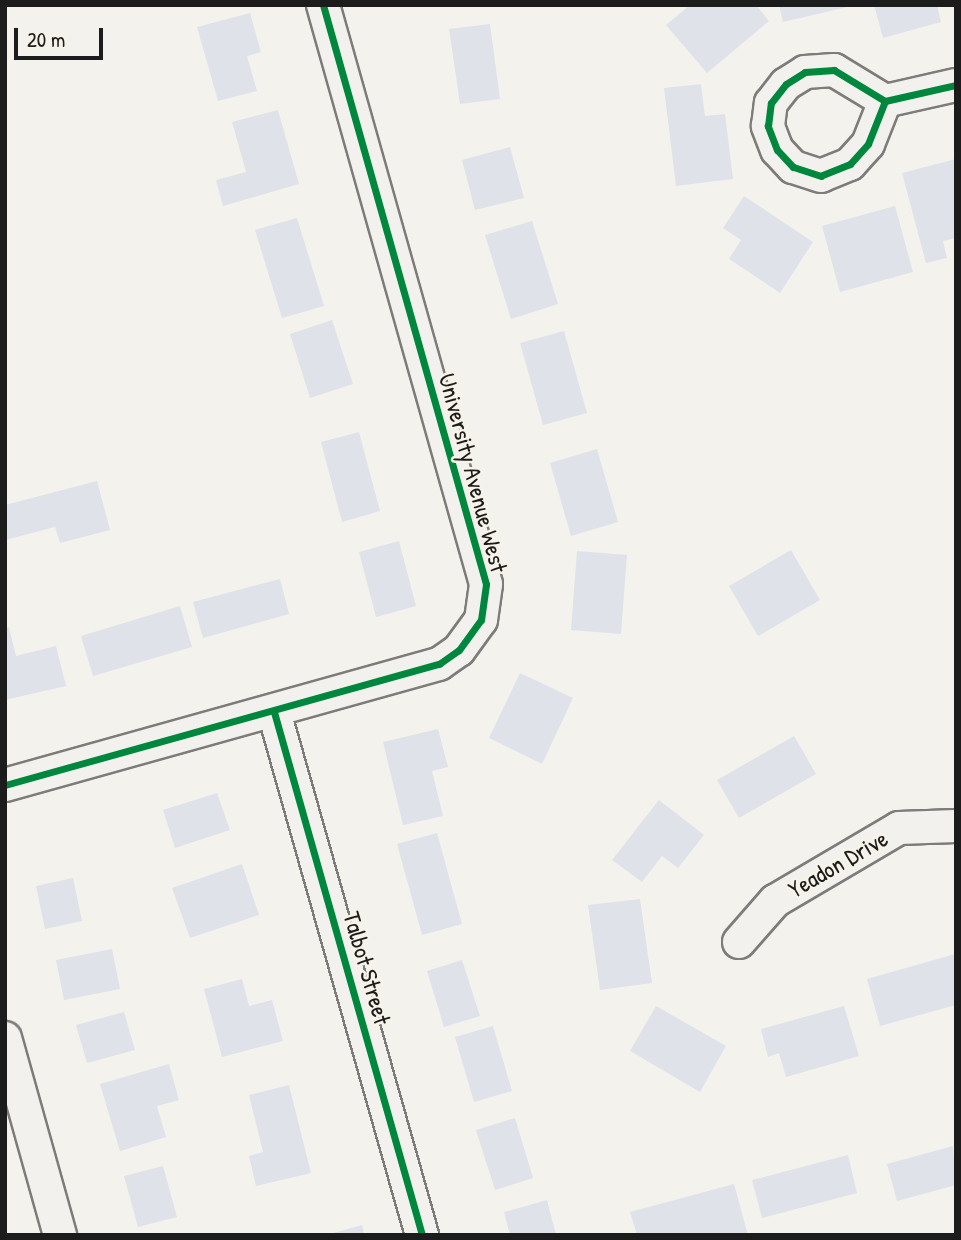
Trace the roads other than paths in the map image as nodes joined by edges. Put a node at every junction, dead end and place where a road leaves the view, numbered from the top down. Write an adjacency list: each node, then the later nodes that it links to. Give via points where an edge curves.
1 (323, 5): 4 (street, University Avenue West, via 485,584 481,620 459,650 439,664)
2 (956, 85): 3 (street)
3 (885, 101)
4 (274, 712): 5 (street, University Avenue West); 10 (street, Talbot Street)
5 (5, 785)
6 (956, 826): 7 (street, Yeadon Drive, via 899,828 775,901)
7 (739, 942)
8 (5, 1038): 9 (street)
9 (60, 1235)
10 (422, 1235)

